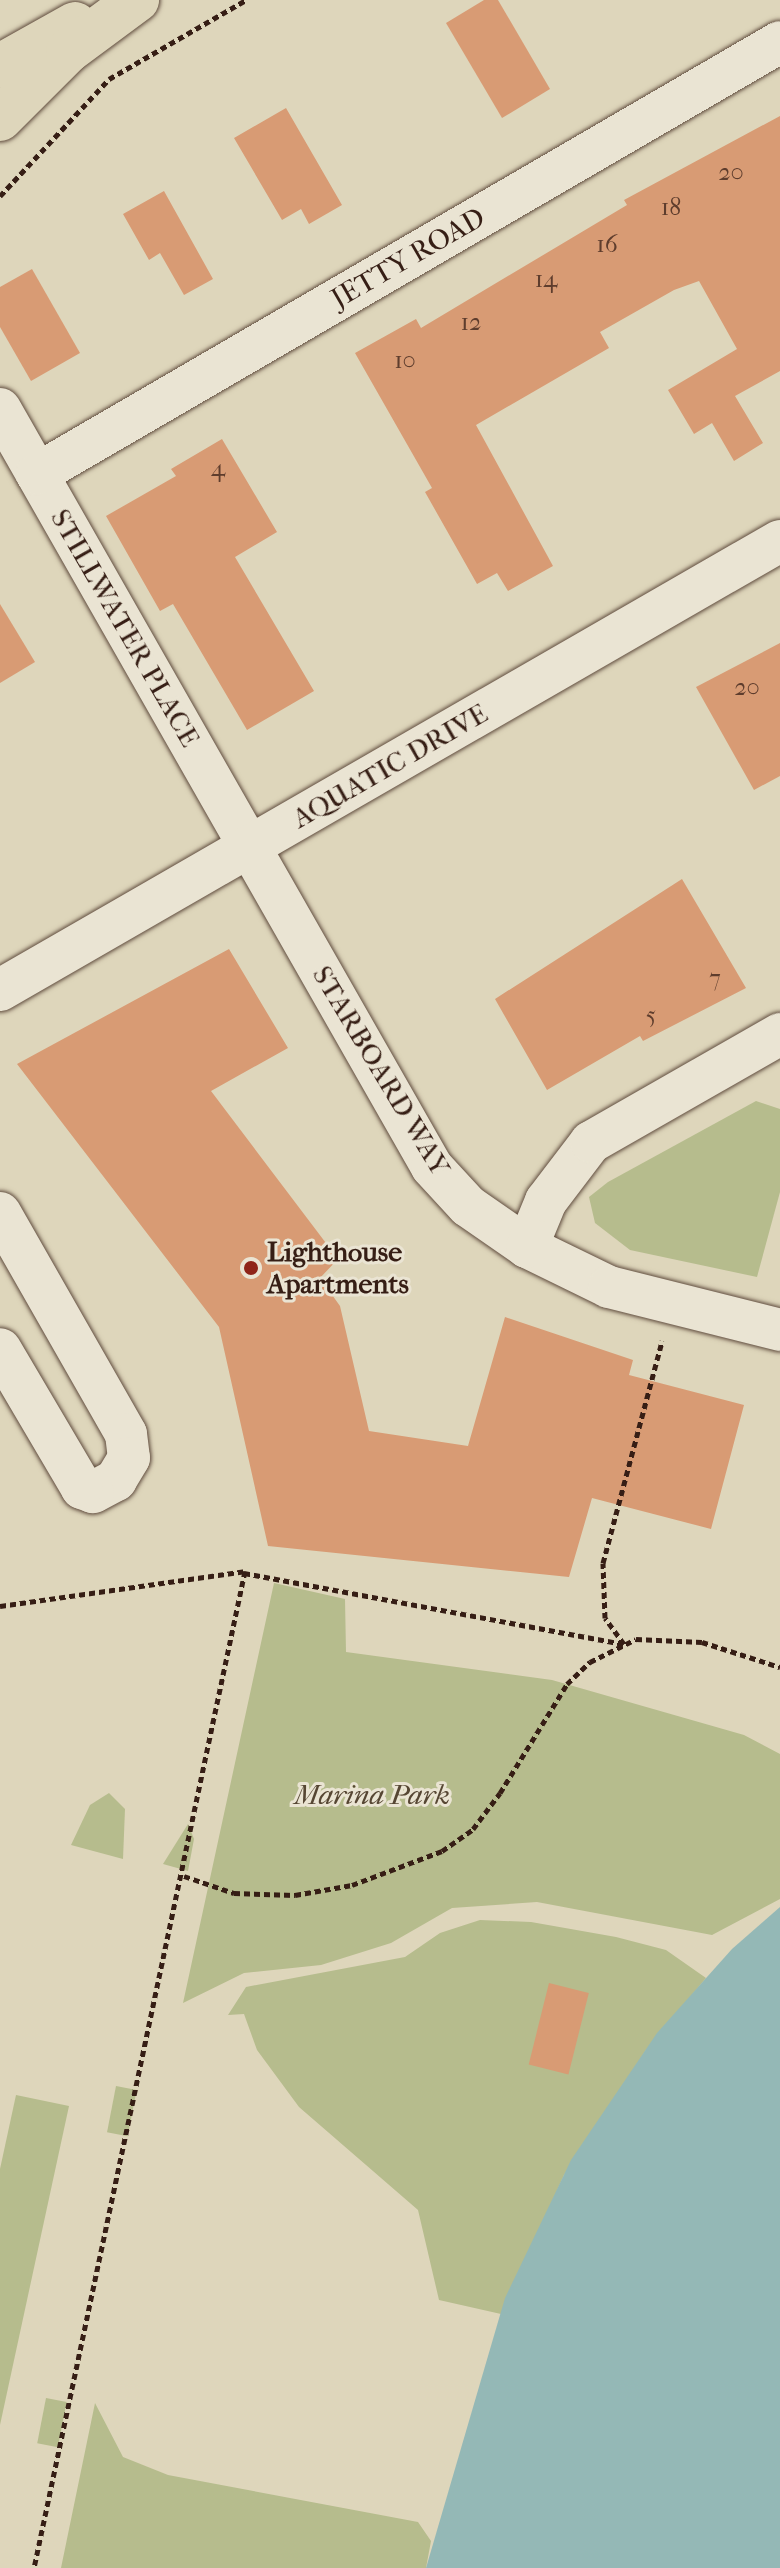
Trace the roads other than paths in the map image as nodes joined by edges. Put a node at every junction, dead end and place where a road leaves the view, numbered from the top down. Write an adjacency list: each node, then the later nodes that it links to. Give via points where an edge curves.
1 (116, 0): 4 (main road)
2 (137, 0): 5 (main road, via 68,51)
3 (780, 42): 7 (street, JETTY ROAD)
4 (0, 66)
5 (0, 119)
6 (0, 409): 7 (street, STILLWATER PLACE)
7 (37, 474): 9 (street, STILLWATER PLACE)
8 (780, 541): 9 (street, AQUATIC DRIVE)
9 (249, 846): 10 (street, AQUATIC DRIVE); 13 (street, STARBOARD WAY, via 432,1167 468,1206)
10 (0, 990)
11 (780, 1034): 13 (street, via 591,1142 546,1201)
12 (0, 1213): 15 (street, via 122,1427 129,1458 116,1480 93,1492 82,1488)
13 (527, 1247): 14 (street, STARBOARD WAY, via 609,1287)
14 (780, 1330)
15 (0, 1349)

